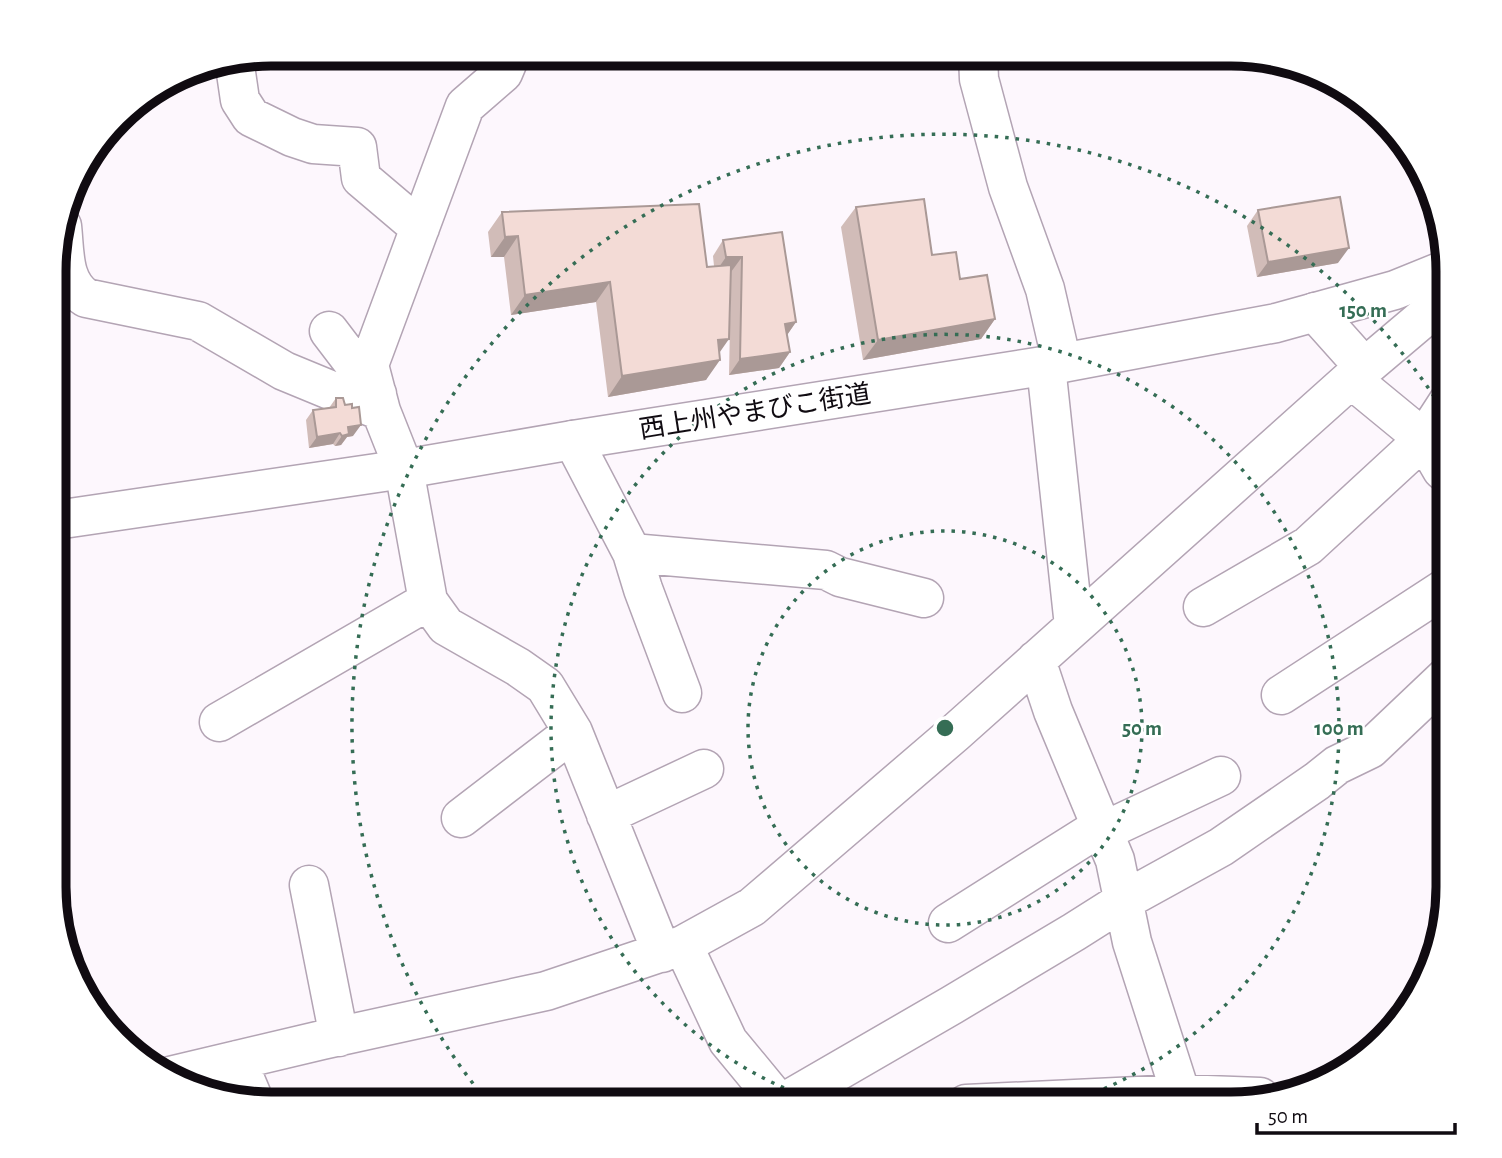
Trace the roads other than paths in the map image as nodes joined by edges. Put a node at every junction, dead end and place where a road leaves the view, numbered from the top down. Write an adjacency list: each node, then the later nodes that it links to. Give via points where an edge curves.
1 (506, 67): 4 (main road, via 465,106)
2 (978, 67): 10 (main road, via 1008,187 1045,289)
3 (236, 69): 4 (main road, via 240,100 251,117 313,144 357,147 361,178)
4 (420, 228): 12 (main road, via 369,365)
5 (66, 266): 12 (main road, via 70,282 86,298 198,321 284,371)
6 (1436, 273): 8 (main road, 西上州やまびこ街道)
7 (1436, 307): 11 (main road)
8 (1315, 312): 10 (main road, 西上州やまびこ街道); 11 (main road)
9 (329, 331): 12 (main road)
10 (1054, 365): 15 (main road, 西上州やまびこ街道); 24 (main road)
11 (1358, 374): 14 (main road); 24 (main road)
12 (379, 402): 17 (main road)
13 (1436, 421): 14 (main road)
14 (1424, 439): 16 (main road); 23 (main road, via 1308,546)
15 (573, 440): 17 (main road, 西上州やまびこ街道); 19 (main road)
16 (1436, 459)
17 (404, 469): 18 (main road, 西上州やまびこ街道); 22 (main road)
18 (66, 518)
19 (632, 553): 21 (main road, via 826,570); 27 (main road)
20 (1435, 594): 28 (main road)
21 (924, 598)
22 (428, 601): 29 (main road); 30 (main road, via 446,626 545,686)
23 (1203, 607)
24 (1074, 626): 25 (main road)
25 (1036, 660): 35 (main road); 39 (main road, via 752,907)
26 (1435, 687): 37 (main road, via 1370,748 1337,765 1220,846)
27 (682, 694)
28 (1281, 695)
29 (219, 722)
30 (573, 732): 33 (main road); 34 (main road)
31 (704, 769): 33 (main road)
32 (1221, 776): 35 (main road)
33 (606, 815): 39 (main road)
34 (461, 818)
35 (1102, 830): 37 (main road, via 1115,860); 38 (main road)
36 (309, 885): 40 (main road)
37 (1123, 901): 45 (main road); 46 (main road)
38 (948, 923)
39 (672, 949): 40 (main road, via 546,991); 44 (main road, via 728,1041)
40 (339, 1037): 41 (main road)
41 (237, 1060): 42 (main road); 43 (main road)
42 (186, 1072)
43 (250, 1090)
44 (770, 1092)
45 (801, 1092)
46 (1180, 1092)

